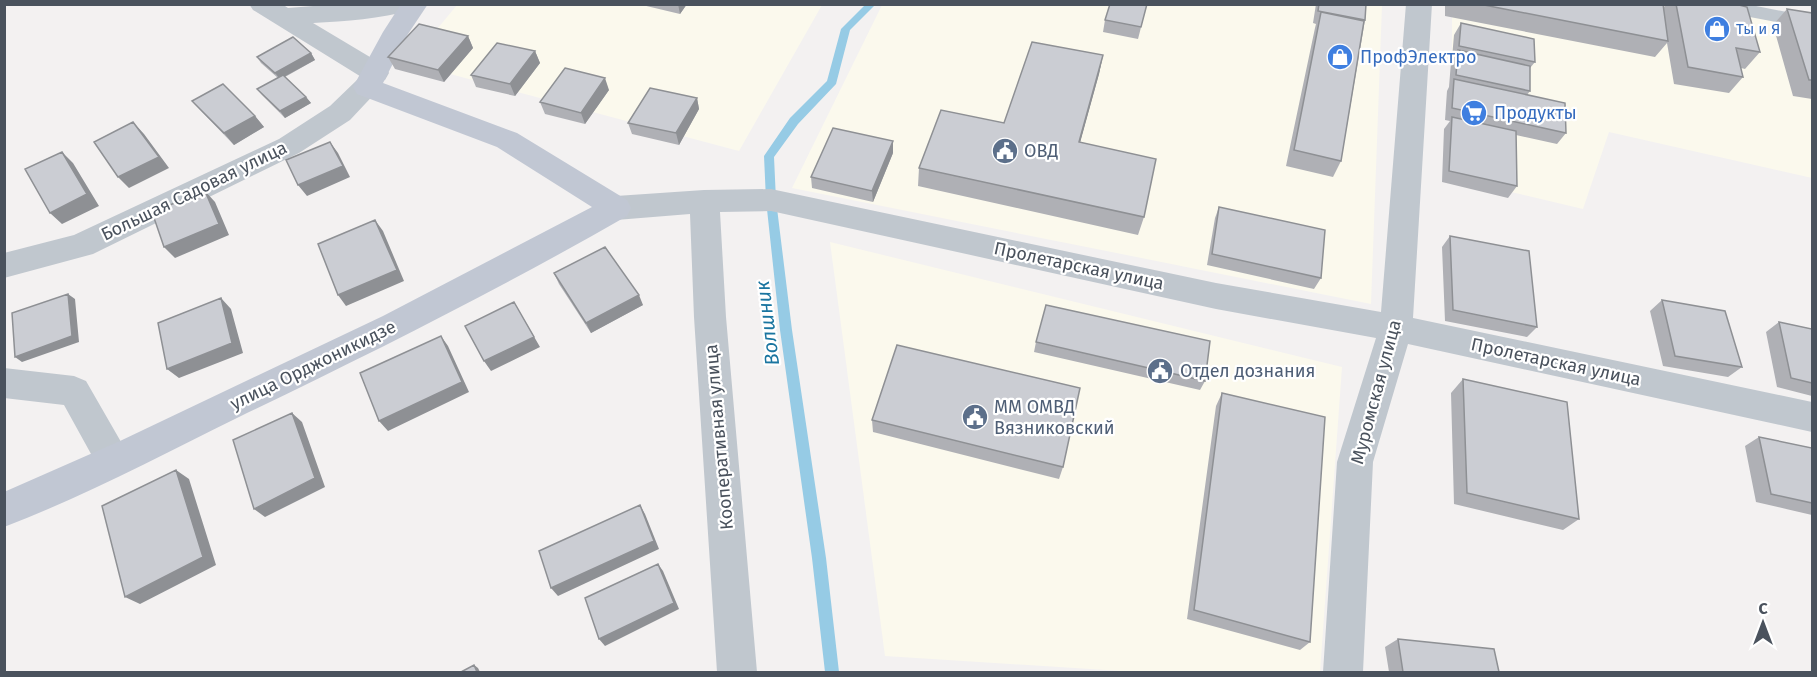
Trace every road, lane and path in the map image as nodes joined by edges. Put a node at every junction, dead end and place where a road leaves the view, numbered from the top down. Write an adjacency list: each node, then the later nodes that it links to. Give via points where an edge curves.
1 (403, 4): 5 (street, via 352,12)
2 (416, 4): 7 (street)
3 (1419, 4): 11 (street, Муромская улица)
4 (1713, 4): 6 (lane)
5 (273, 11): 7 (street)
6 (1812, 23)
7 (371, 80): 9 (street, via 507,140); 10 (street, Большая Садовая улица, via 340,113 289,146 82,245)
8 (704, 201): 9 (street, Пролетарская улица); 11 (street, Пролетарская улица, via 771,200 1216,296); 16 (street, Кооперативная улица)
9 (616, 208): 14 (street, улица Орджоникидзе, via 529,258)
10 (4, 266)
11 (1396, 328): 13 (street, Пролетарская улица); 17 (street, Муромская улица, via 1355,462)
12 (4, 383): 14 (street, via 74,391)
13 (1812, 417)
14 (114, 461): 15 (street, улица Орджоникидзе)
15 (4, 510)
16 (737, 672)
17 (1343, 672)

